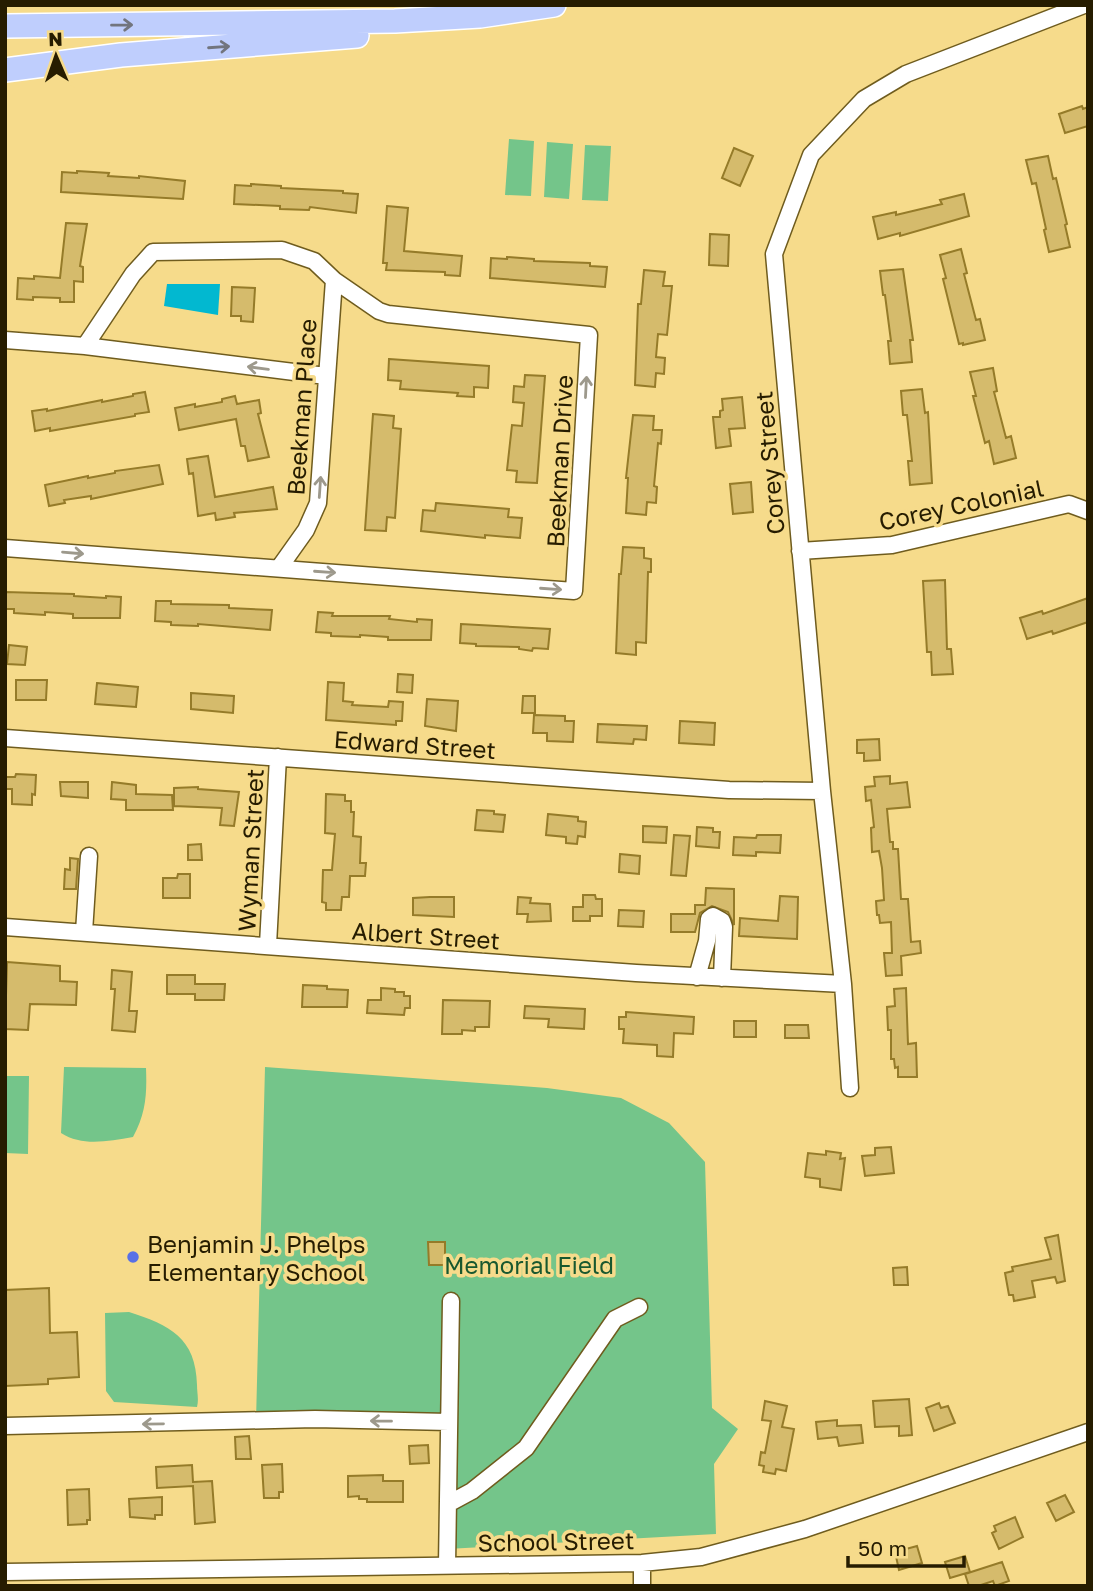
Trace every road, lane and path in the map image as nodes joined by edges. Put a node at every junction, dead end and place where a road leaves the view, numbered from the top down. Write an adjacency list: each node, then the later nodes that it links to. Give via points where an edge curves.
1 (554, 5): 3 (highway)
2 (1084, 5): 12 (street, Corey Street, via 906,74 864,99 811,155 774,254)
3 (507, 13): 4 (highway, one-way to 3, via 366,22); 5 (highway, one-way to 3, via 121,55 399,32)
4 (5, 26)
5 (5, 70)
6 (334, 280): 8 (street, Beekman Drive, via 314,261 282,250 153,251); 9 (street, Beekman Place); 13 (street, Beekman Drive, one-way to 6, via 574,591 589,335 388,314)
7 (5, 340): 8 (street)
8 (85, 346): 9 (street, one-way to 8)
9 (326, 376): 13 (street, Beekman Place, one-way to 9, via 306,530 318,503)
10 (1088, 510): 12 (street, Corey Colonial, via 1069,504 892,545)
11 (5, 548): 13 (street, Beekman Drive, one-way to 13)
12 (800, 551): 16 (street, Corey Street)
13 (279, 568)
14 (5, 737): 15 (street, Edward Street)
15 (278, 757): 16 (street, Edward Street, via 729,790); 20 (street, Wyman Street)
16 (822, 791): 23 (street, Corey Street)
17 (89, 856): 19 (street)
18 (5, 927): 19 (street, Albert Street)
19 (84, 932): 20 (street, Albert Street)
20 (268, 945): 21 (street, Albert Street)
21 (697, 977): 22 (street, Albert Street); 22 (street, via 713,916 724,927)
22 (722, 978): 23 (street, Albert Street)
23 (844, 985): 24 (street, Corey Street)
24 (850, 1088)
25 (451, 1301): 27 (street)
26 (639, 1307): 30 (street, via 615,1318 526,1448)
27 (449, 1422): 28 (street, one-way to 28, via 315,1419); 30 (street)
28 (5, 1426)
29 (1088, 1432): 31 (street, School Street, via 805,1529 701,1557)
30 (448, 1504): 32 (street)
31 (642, 1563): 32 (street, School Street); 35 (street)
32 (447, 1566): 34 (street, School Street)
33 (5, 1572): 34 (street, School Street)
34 (154, 1578)
35 (642, 1586)

